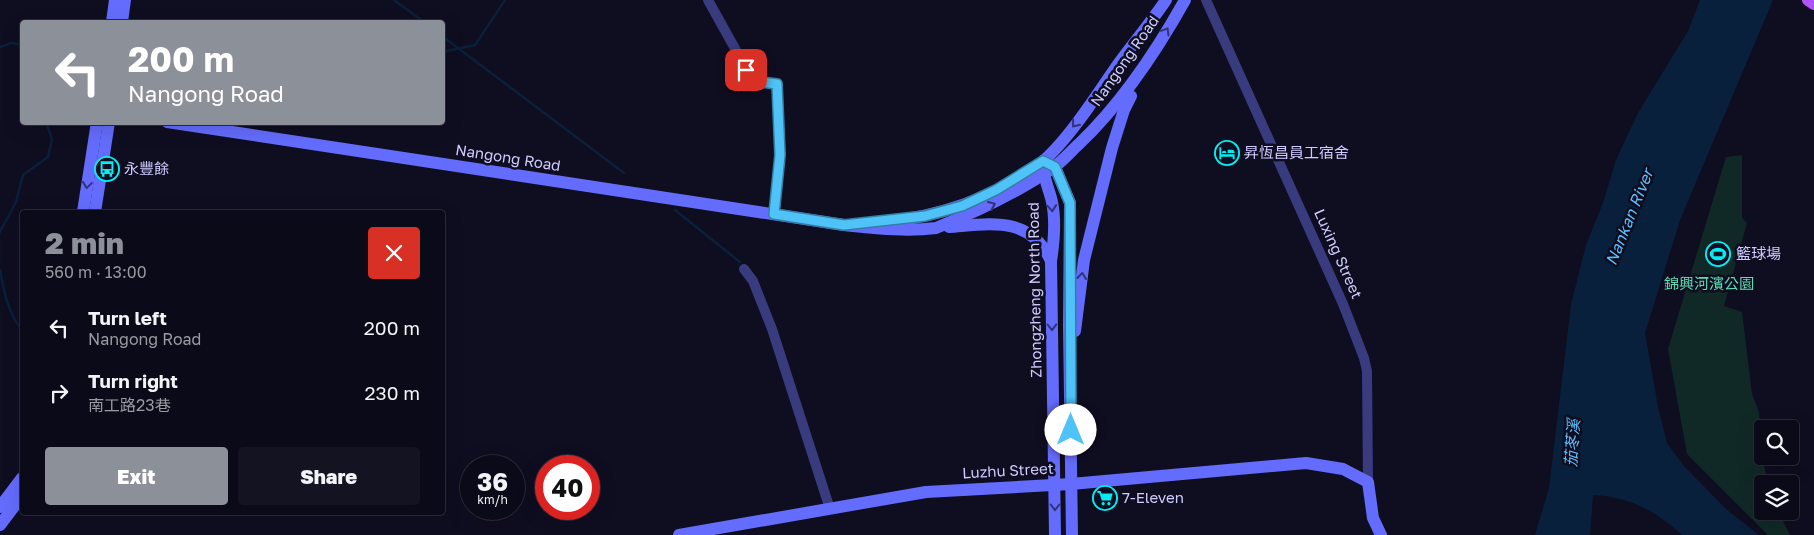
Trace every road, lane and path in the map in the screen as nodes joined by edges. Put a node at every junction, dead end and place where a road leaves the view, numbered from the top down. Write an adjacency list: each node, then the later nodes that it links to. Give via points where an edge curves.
1 (115, 0): 9 (street)
2 (125, 0): 10 (street)
3 (708, 0): 19 (street, via 753,81 777,84 780,155)
4 (1166, 0): 16 (street, Nangong Road, one-way to 16)
5 (1185, 0): 11 (street, Nangong Road, one-way to 5)
6 (1206, 0): 26 (street, Luxing Street, via 1343,304 1364,358)
7 (1808, 0): 8 (main road)
8 (1814, 4)
9 (112, 20)
10 (122, 20)
11 (1148, 61): 15 (street, Nangong Road, via 1102,123); 24 (street, one-way to 11, via 1084,260 1106,174 1124,110)
12 (97, 125): 17 (street, one-way to 17)
13 (109, 125): 18 (street)
14 (187, 125): 19 (street, Nangong Road)
15 (1055, 167): 16 (street); 24 (street, via 1070,203)
16 (1043, 168): 20 (street, Nangong Road, via 962,206 925,216); 21 (street, Nangong Road, one-way to 16, via 1000,202); 22 (street, Zhongzheng North Road, one-way to 22, via 1053,206)
17 (83, 210)
18 (95, 210)
19 (774, 214): 20 (street, Nangong Road)
20 (844, 225): 21 (street, Nangong Road, via 892,230)
21 (936, 228): 22 (street, via 997,223 1014,226 1035,238)
22 (1051, 261): 28 (street, Zhongzheng North Road, one-way to 28)
23 (744, 269): 31 (street, via 753,282 772,329)
24 (1071, 358): 27 (street)
25 (20, 481): 30 (street)
26 (1368, 482): 27 (street, Luzhu Street, via 1343,469 1306,463); 36 (street, Luxing Street, via 1373,518)
27 (1071, 484): 28 (street, Luzhu Street); 35 (street)
28 (1054, 485): 31 (street, Luzhu Street, via 926,492); 34 (street, Zhongzheng North Road, one-way to 34)
29 (20, 497): 30 (street)
30 (3, 508): 32 (street)
31 (830, 509): 33 (street, Luzhu Street)
32 (0, 525)
33 (679, 535)
34 (1055, 535)
35 (1072, 535)
36 (1381, 535)

